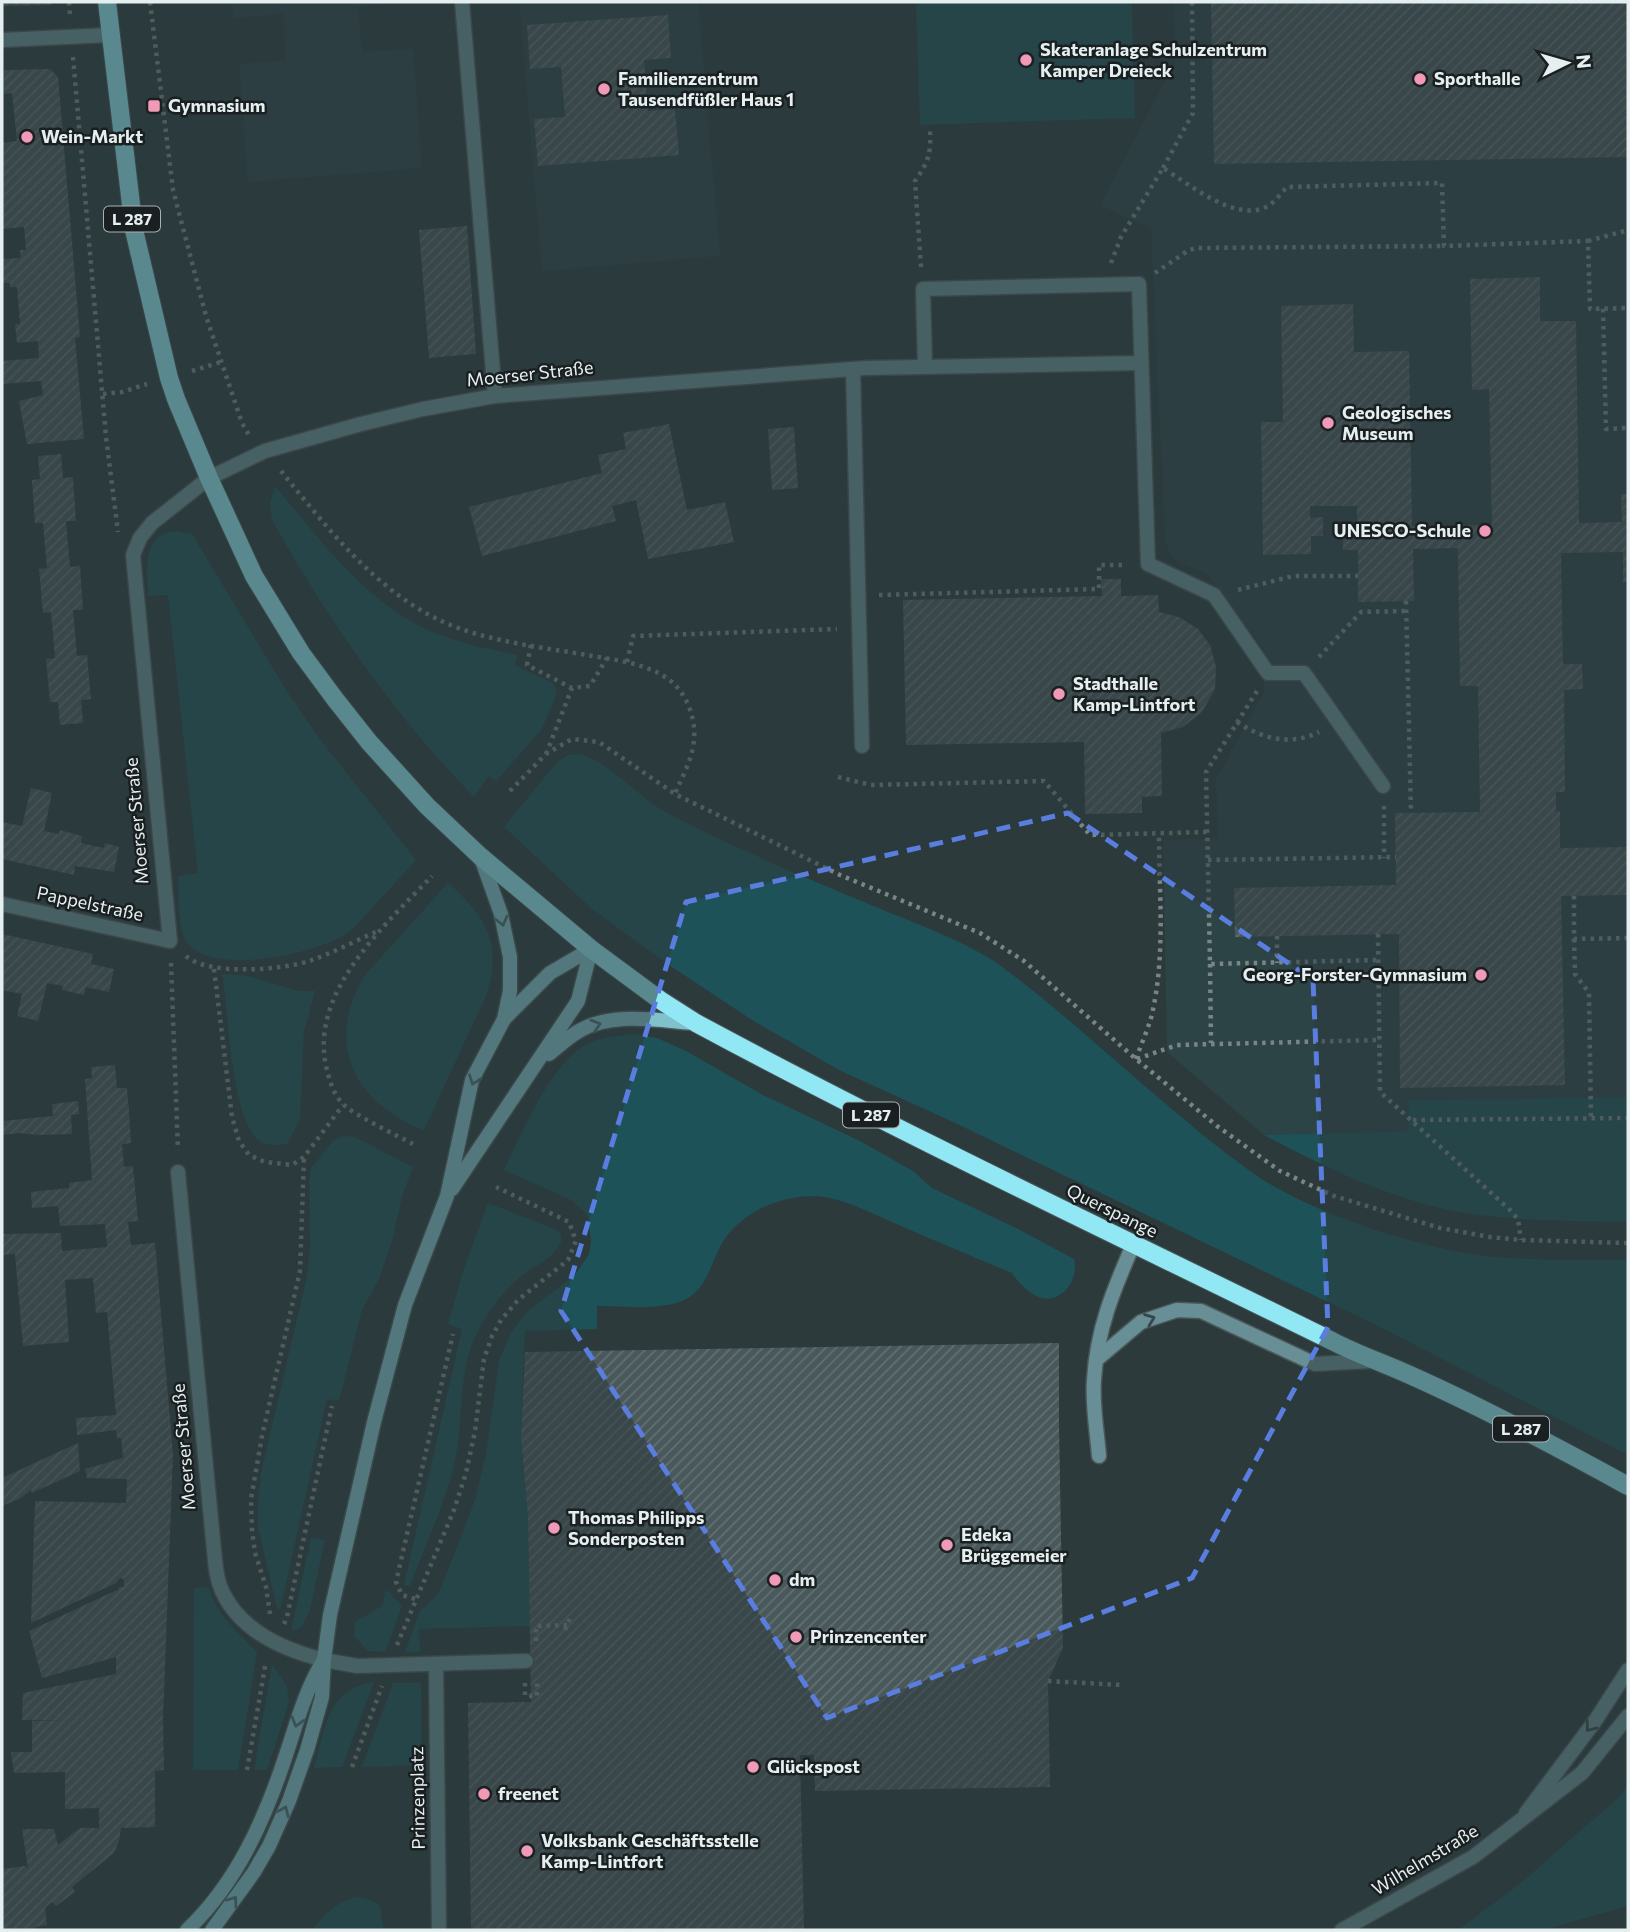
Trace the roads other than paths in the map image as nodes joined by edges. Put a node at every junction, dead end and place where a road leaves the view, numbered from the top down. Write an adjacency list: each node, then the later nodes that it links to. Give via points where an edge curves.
1 (107, 2): 3 (main road, L 287)
2 (462, 2): 8 (street)
3 (109, 36): 4 (street); 9 (main road, L 287, via 134,230 169,378)
4 (2, 40)
5 (1141, 363): 6 (street, Moerser Straße); 6 (street, via 1139,284 923,289); 11 (street, via 1148,564 1214,595 1269,673 1304,673)
6 (925, 366): 7 (street, Moerser Straße)
7 (860, 369): 8 (street, Moerser Straße); 10 (street)
8 (495, 396): 9 (street, Moerser Straße, via 422,409 265,451)
9 (209, 478): 12 (main road, L 287, via 254,576 301,653 369,742); 14 (street, Moerser Straße, via 152,523 133,555)
10 (862, 746)
11 (1383, 786)
12 (480, 856): 15 (main road, L 287); 16 (main road, one-way to 16, via 501,914 510,957)
13 (2, 904): 14 (street, Pappelstraße)
14 (170, 941)
15 (591, 949): 16 (main road, via 550,974); 17 (main road, Querspange / L 287); 18 (main road, via 578,1001)
16 (504, 1019): 20 (main road, one-way to 20, via 472,1080)
17 (696, 1023): 18 (main road, one-way to 17, via 579,1030 602,1022); 21 (main road, Querspange / L 287)
18 (539, 1061): 20 (main road)
19 (178, 1172): 26 (street, Moerser Straße, via 216,1570 222,1591 252,1628 299,1654)
20 (447, 1196): 26 (main road, via 405,1305 377,1409)
21 (1133, 1245): 22 (street, via 1103,1318); 23 (main road, Querspange / L 287)
22 (1096, 1360): 23 (street, one-way to 23, via 1141,1322 1177,1310 1200,1311 1315,1364); 24 (street, via 1093,1382)
23 (1376, 1361): 25 (main road, Querspange / L 287, via 1530,1433)
24 (1099, 1455)
25 (1628, 1486)
26 (324, 1660): 28 (street, Moerser Straße, via 357,1666); 33 (main road, one-way to 33, via 304,1696 252,1841 214,1901); 34 (main road, one-way to 26, via 254,1872 289,1801 322,1697)
27 (526, 1661): 28 (street, Moerser Straße)
28 (436, 1665): 35 (street, Prinzenplatz)
29 (1628, 1670): 31 (street, Wilhelmstraße, one-way to 31)
30 (1628, 1716): 31 (street, Wilhelmstraße, via 1582,1773)
31 (1524, 1817): 32 (street, Wilhelmstraße, via 1473,1857)
32 (1349, 1929)
33 (187, 1930)
34 (212, 1930)
35 (439, 1930)

